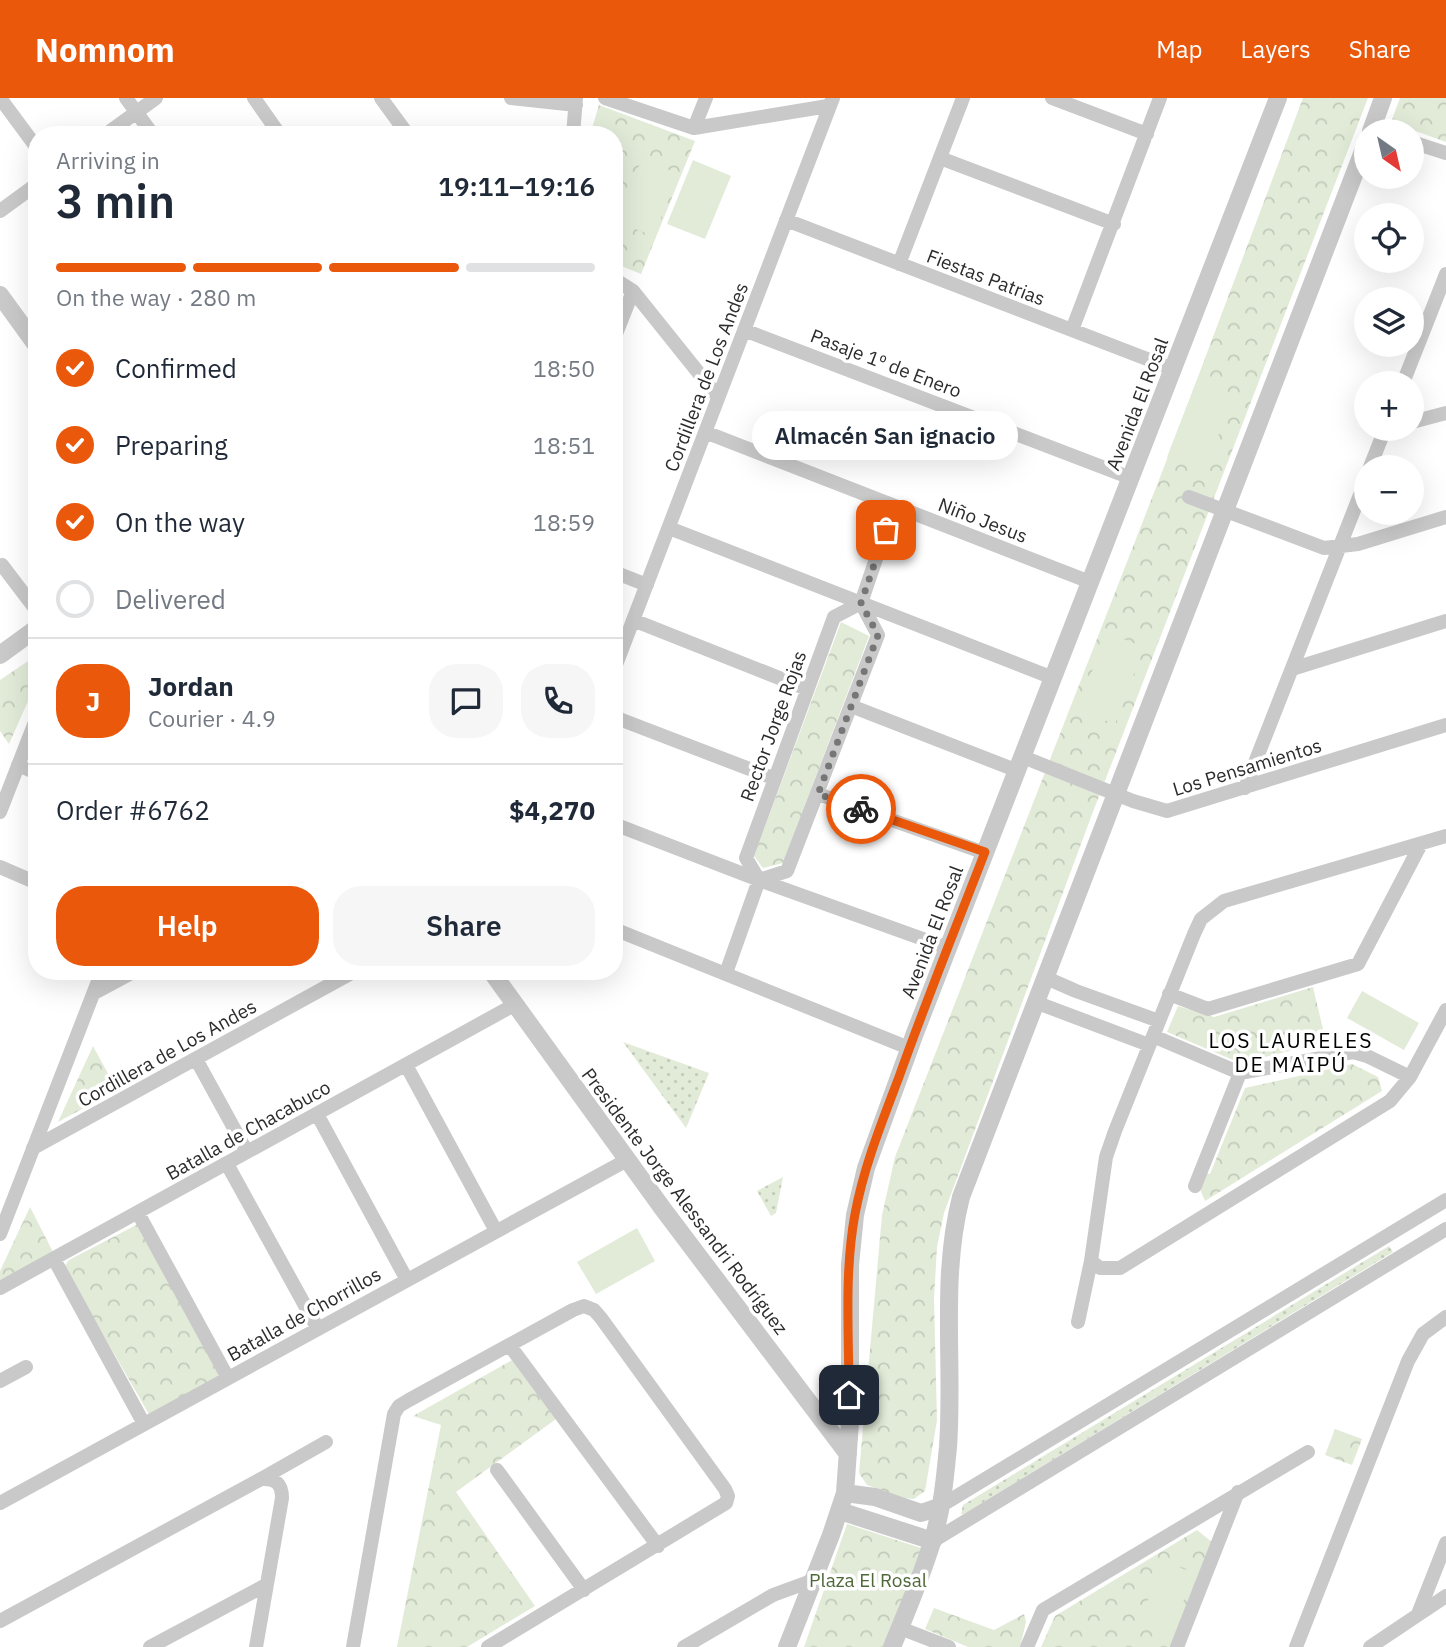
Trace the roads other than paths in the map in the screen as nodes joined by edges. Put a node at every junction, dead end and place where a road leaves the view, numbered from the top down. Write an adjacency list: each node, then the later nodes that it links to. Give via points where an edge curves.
1 (0, 98): 25 (street)
2 (126, 98): 16 (street)
3 (156, 98): 16 (street)
4 (254, 98): 20 (street)
5 (382, 98): 21 (street)
6 (511, 98): 15 (street)
7 (605, 98): 23 (street)
8 (706, 98): 23 (street)
9 (963, 98): 28 (street)
10 (1052, 98): 24 (street)
11 (1160, 98): 24 (street)
12 (1279, 98): 45 (street, Avenida El Rosal)
13 (1384, 98): 17 (street)
14 (833, 99): 23 (street, via 828,106); 32 (street, Cordillera de Los Andes)
15 (576, 102): 22 (street)
16 (136, 112): 18 (street); 19 (street)
17 (1377, 119)
18 (117, 126)
19 (146, 126)
20 (274, 126)
21 (402, 126)
22 (574, 126)
23 (694, 128)
24 (1146, 134): 33 (street)
25 (28, 136)
26 (1424, 146): 27 (street)
27 (1446, 153)
28 (940, 158): 33 (street); 34 (street)
29 (1354, 181): 55 (street)
30 (28, 191): 31 (street)
31 (0, 211)
32 (786, 220): 34 (street, Fiestas Patrias); 42 (street, Cordillera de Los Andes)
33 (1114, 224): 43 (street)
34 (899, 264): 43 (street, Fiestas Patrias)
35 (1446, 274): 41 (street)
36 (623, 285): 37 (street)
37 (633, 291): 40 (street); 47 (street)
38 (0, 295): 44 (street)
39 (1446, 311): 41 (street)
40 (623, 316)
41 (1429, 316): 46 (street)
42 (744, 330): 47 (street, Cordillera de Los Andes); 51 (street, Pasaje 1º de Enero)
43 (1072, 330): 45 (street, Fiestas Patrias)
44 (28, 334)
45 (1173, 369): 51 (street, Avenida El Rosal)
46 (1408, 371)
47 (718, 397): 50 (street, Cordillera de Los Andes)
48 (1446, 413): 49 (street)
49 (1424, 419)
50 (705, 432): 53 (street, Niño Jesus); 57 (street, Cordillera de Los Andes)
51 (1131, 478): 61 (street, Avenida El Rosal)
52 (1189, 497): 55 (street)
53 (894, 506): 61 (street, Niño Jesus); 64 (street)
54 (1354, 510): 58 (street)
55 (1224, 511): 58 (street, via 1317,547); 83 (street)
56 (1446, 517): 58 (street)
57 (669, 528): 62 (street, Cordillera de Los Andes); 64 (street)
58 (1339, 548): 70 (street)
59 (2, 565): 63 (street)
60 (623, 576): 62 (street)
61 (1090, 582): 71 (street, Avenida El Rosal)
62 (647, 585): 65 (street, Cordillera de Los Andes)
63 (28, 599)
64 (861, 603): 71 (street); 72 (street, Rector Jorge Rojas, via 834,617); 73 (street, via 878,635)
65 (633, 620): 68 (street, Cordillera de Los Andes); 72 (street)
66 (1446, 621): 70 (street)
67 (28, 635): 69 (street)
68 (623, 646)
69 (0, 655)
70 (1292, 669): 81 (street)
71 (1053, 678): 77 (street, Avenida El Rosal)
72 (807, 689): 80 (street, Rector Jorge Rojas)
73 (851, 706): 77 (street, Los Pensamientos); 82 (street)
74 (623, 720): 80 (street)
75 (1446, 725): 81 (street, Los Pensamientos)
76 (28, 740): 78 (street)
77 (1021, 764): 83 (street, Los Pensamientos); 88 (street, Avenida El Rosal)
78 (18, 765): 79 (street); 84 (street)
79 (28, 769)
80 (773, 778): 91 (street, Rector Jorge Rojas, via 746,858)
81 (1245, 788): 83 (street, Los Pensamientos, via 1167,811)
82 (818, 794): 88 (street); 91 (street, via 787,872)
83 (1115, 794): 95 (street)
84 (0, 812)
85 (623, 827): 91 (street)
86 (1446, 836): 87 (street)
87 (1421, 844): 101 (street, via 1224,901 1201,919); 101 (street, via 1358,964 1208,1009)
88 (985, 852): 93 (street, Avenida El Rosal)
89 (0, 867): 90 (street)
90 (28, 879)
91 (759, 880): 93 (street); 94 (street)
92 (623, 933): 94 (street)
93 (948, 948): 107 (street, Avenida El Rosal)
94 (726, 973): 107 (street)
95 (1044, 977): 102 (street); 105 (street)
96 (98, 980): 100 (street)
97 (118, 980): 100 (street)
98 (339, 980): 108 (street, Cordillera de Los Andes)
99 (497, 980): 103 (street, Presidente Jorge Alessandri Rodríguez)
100 (93, 993): 113 (street)
101 (1169, 994): 105 (street)
102 (1035, 1002): 106 (street); 145 (street, via 955,1221 949,1274 948,1447)
103 (514, 1005): 109 (street, Batalla de Chacabuco); 115 (street, Presidente Jorge Alessandri Rodríguez)
104 (1446, 1010): 111 (street)
105 (1159, 1021): 106 (street)
106 (1151, 1040): 110 (street); 126 (street, via 1106,1157)
107 (909, 1048): 139 (street, Avenida El Rosal, via 866,1168 855,1215 849,1276)
108 (196, 1059): 113 (street, Cordillera de Los Andes); 114 (street)
109 (406, 1065): 112 (street, Batalla de Chacabuco); 122 (street)
110 (1240, 1073): 111 (street, via 1353,1052); 117 (street)
111 (1410, 1077): 126 (street, via 1390,1101 1120,1268 1100,1269)
112 (317, 1114): 114 (street, Batalla de Chacabuco); 127 (street)
113 (33, 1148): 123 (street)
114 (247, 1152): 116 (street, Batalla de Chacabuco)
115 (627, 1160): 122 (street, Batalla de Chorrillos); 139 (street, Presidente Jorge Alessandri Rodríguez)
116 (227, 1164): 119 (street, Batalla de Chacabuco); 131 (street)
117 (1195, 1186)
118 (1446, 1200): 120 (street)
119 (138, 1213): 125 (street, Batalla de Chacabuco); 134 (street)
120 (1404, 1225): 124 (street); 145 (street)
121 (1446, 1228): 124 (street)
122 (496, 1231): 127 (street, Batalla de Chorrillos)
123 (0, 1234)
124 (1417, 1246): 146 (street)
125 (54, 1259): 128 (street, Batalla de Chacabuco); 136 (street)
126 (1091, 1261): 130 (street)
127 (407, 1280): 131 (street, Batalla de Chorrillos)
128 (0, 1288)
129 (1446, 1317): 167 (street, via 1423,1334 1408,1361)
130 (1078, 1322)
131 (318, 1329): 134 (street, Batalla de Chorrillos)
132 (510, 1346): 148 (street); 148 (street, via 584,1306 601,1318 728,1496 717,1511); 159 (street, via 409,1400 394,1414)
133 (26, 1367): 135 (street)
134 (228, 1378): 136 (street, Batalla de Chorrillos)
135 (0, 1381)
136 (144, 1424): 144 (street, Batalla de Chorrillos)
137 (326, 1441): 141 (street)
138 (1308, 1452): 142 (street)
139 (848, 1454): 143 (street, Avenida El Rosal)
140 (497, 1470): 151 (street)
141 (261, 1479): 150 (street, via 269,1478 282,1489); 154 (street)
142 (1238, 1492): 165 (street, via 1043,1611); 166 (street)
143 (842, 1502): 145 (street, via 875,1497 921,1513); 146 (street); 149 (street, Avenida El Rosal)
144 (0, 1503)
145 (939, 1507): 146 (street)
146 (933, 1541): 155 (street)
147 (1446, 1543): 153 (street)
148 (658, 1546): 151 (street)
149 (814, 1580): 161 (street, via 773,1595); 162 (street, Avenida El Rosal)
150 (266, 1585): 157 (street); 158 (street)
151 (584, 1590): 156 (street)
152 (1446, 1596): 153 (street)
153 (1418, 1614): 168 (street)
154 (0, 1621)
155 (900, 1628): 163 (street); 164 (street)
156 (505, 1643): 160 (street)
157 (150, 1647)
158 (256, 1647)
159 (353, 1647)
160 (488, 1647)
161 (684, 1647)
162 (788, 1647)
163 (892, 1647)
164 (949, 1647)
165 (1027, 1647)
166 (1177, 1647)
167 (1296, 1647)
168 (1370, 1647)

